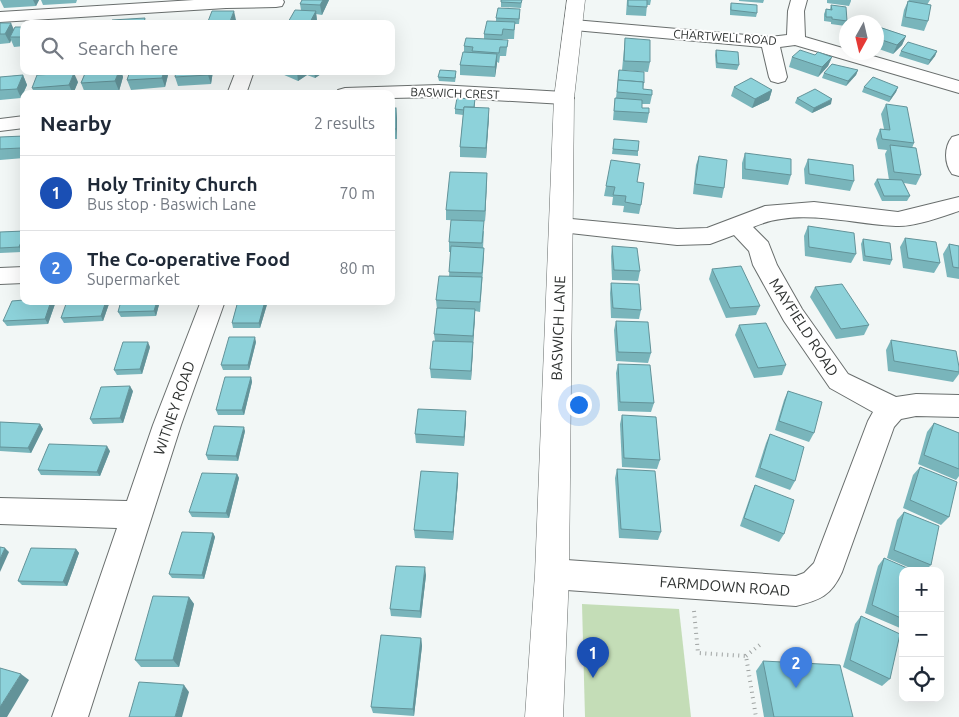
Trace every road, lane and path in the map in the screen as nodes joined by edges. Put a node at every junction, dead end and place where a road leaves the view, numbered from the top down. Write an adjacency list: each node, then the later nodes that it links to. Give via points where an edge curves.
1 (799, 0): 5 (street)
2 (274, 6): 4 (street, via 226,3)
3 (575, 13): 6 (street, CHARTWELL ROAD); 12 (street, BASWICH LANE)
4 (0, 17)
5 (796, 40): 6 (street, CHARTWELL ROAD); 9 (street, CHARTWELL ROAD)
6 (770, 42): 8 (street)
7 (244, 75): 10 (street)
8 (778, 77)
9 (959, 87)
10 (238, 90)
11 (395, 92): 12 (street, BASWICH CREST, via 439,91)
12 (564, 98): 19 (street, BASWICH LANE)
13 (20, 122): 14 (street)
14 (0, 125)
15 (959, 141): 16 (street, via 956,152)
16 (959, 169)
17 (959, 204): 18 (street, via 898,219 814,209 765,213)
18 (737, 224): 19 (street, via 710,236 677,237); 24 (street, MAYFIELD ROAD, via 760,248 765,265 793,315 839,381)
19 (561, 225): 27 (street, BASWICH LANE)
20 (20, 275): 21 (street)
21 (0, 276)
22 (212, 305): 26 (street, WITNEY ROAD)
23 (959, 406): 24 (street, via 916,405)
24 (893, 409): 28 (street, FARMDOWN ROAD, via 882,421 826,572 814,586 796,591)
25 (0, 511): 26 (street)
26 (138, 515): 31 (street, WITNEY ROAD)
27 (552, 574): 28 (street, FARMDOWN ROAD); 32 (street, BASWICH LANE)
28 (691, 584): 30 (path, via 698,653)
29 (762, 643): 30 (path)
30 (746, 656): 33 (path)
31 (70, 717)
32 (544, 717)
33 (756, 717)

